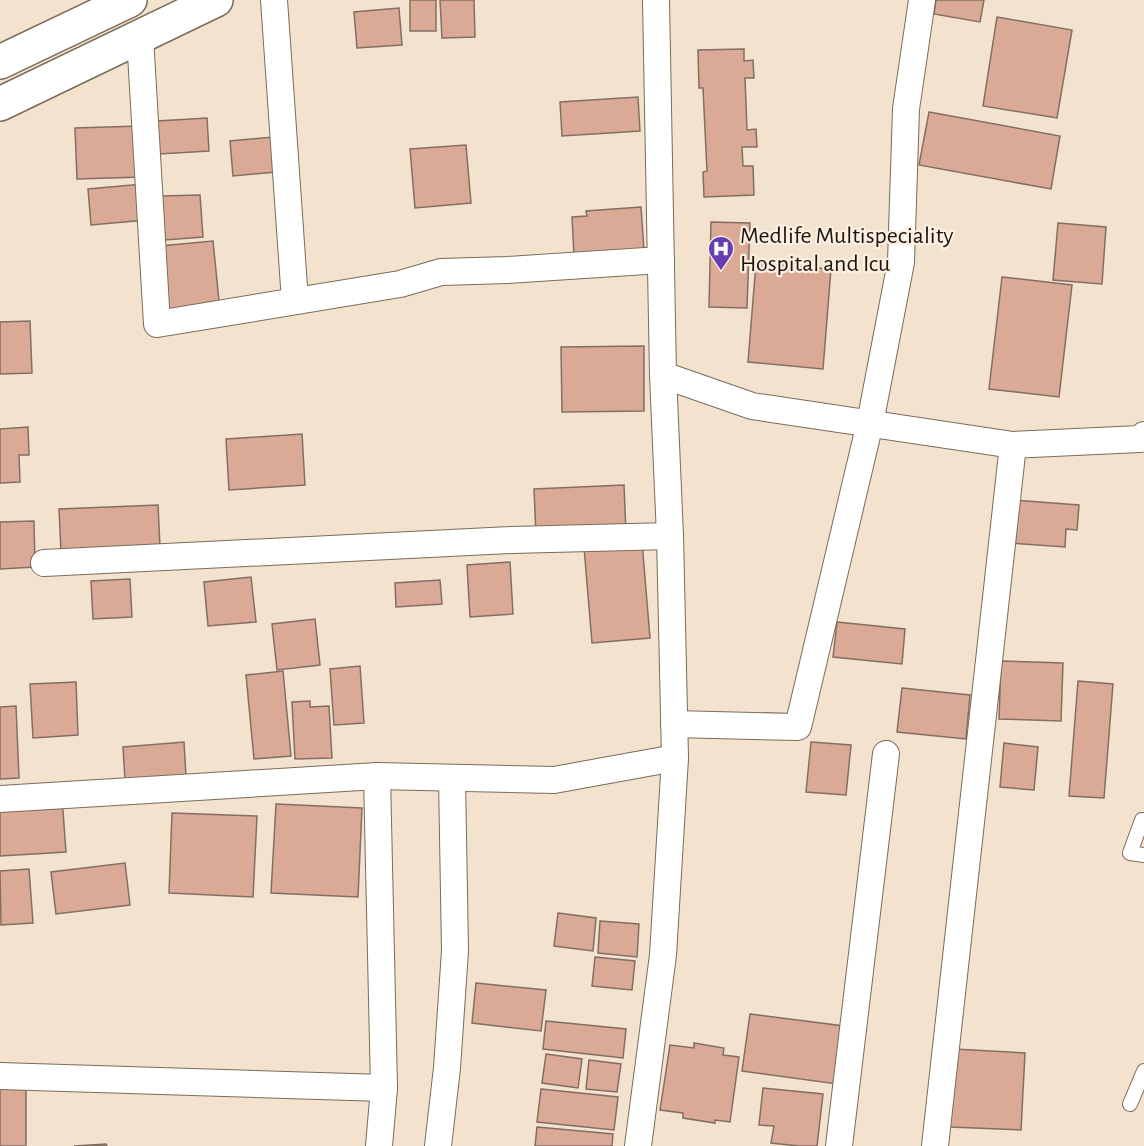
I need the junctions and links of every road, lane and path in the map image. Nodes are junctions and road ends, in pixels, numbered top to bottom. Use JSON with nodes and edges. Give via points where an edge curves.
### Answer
{"nodes":[{"id":1,"x":129,"y":0,"type":"edge"},
{"id":2,"x":216,"y":0,"type":"edge"},
{"id":3,"x":274,"y":0,"type":"edge"},
{"id":4,"x":657,"y":0,"type":"edge"},
{"id":5,"x":922,"y":0,"type":"edge"},
{"id":6,"x":140,"y":37,"type":"junction"},
{"id":7,"x":0,"y":62,"type":"edge"},
{"id":8,"x":0,"y":104,"type":"edge"},
{"id":9,"x":662,"y":260,"type":"junction"},
{"id":10,"x":295,"y":301,"type":"junction"},
{"id":11,"x":663,"y":375,"type":"junction"},
{"id":12,"x":870,"y":423,"type":"junction"},
{"id":13,"x":1144,"y":435,"type":"edge"},
{"id":14,"x":1013,"y":445,"type":"junction"},
{"id":15,"x":670,"y":536,"type":"junction"},
{"id":16,"x":44,"y":563,"type":"dead end"},
{"id":17,"x":674,"y":724,"type":"junction"},
{"id":18,"x":886,"y":754,"type":"dead end"},
{"id":19,"x":675,"y":758,"type":"junction"},
{"id":20,"x":377,"y":777,"type":"junction"},
{"id":21,"x":452,"y":778,"type":"junction"},
{"id":22,"x":0,"y":799,"type":"edge"},
{"id":23,"x":1144,"y":819,"type":"edge"},
{"id":24,"x":1144,"y":855,"type":"edge"},
{"id":25,"x":1144,"y":1071,"type":"edge"},
{"id":26,"x":0,"y":1076,"type":"edge"},
{"id":27,"x":384,"y":1088,"type":"junction"},
{"id":28,"x":1130,"y":1104,"type":"dead end"},
{"id":29,"x":379,"y":1146,"type":"edge"},
{"id":30,"x":438,"y":1146,"type":"edge"},
{"id":31,"x":638,"y":1146,"type":"edge"},
{"id":32,"x":839,"y":1146,"type":"edge"},
{"id":33,"x":935,"y":1146,"type":"edge"}],
"edges":[{"from":1,"to":7,"type":"main road"},
{"from":2,"to":6,"type":"main road"},
{"from":3,"to":10,"type":"street"},
{"from":4,"to":9,"type":"street"},
{"from":5,"to":12,"type":"street","via":[[906,109],[901,262]]},
{"from":6,"to":8,"type":"main road"},
{"from":6,"to":10,"type":"street","via":[[157,324]]},
{"from":9,"to":10,"type":"street","via":[[441,272],[400,284]]},
{"from":9,"to":11,"type":"street"},
{"from":11,"to":12,"type":"street","via":[[752,406]]},
{"from":11,"to":15,"type":"street"},
{"from":12,"to":14,"type":"street"},
{"from":12,"to":17,"type":"street","via":[[798,727]]},
{"from":13,"to":14,"type":"street","via":[[1140,439]]},
{"from":14,"to":33,"type":"street"},
{"from":15,"to":16,"type":"street"},
{"from":15,"to":17,"type":"street"},
{"from":17,"to":19,"type":"street"},
{"from":18,"to":32,"type":"street"},
{"from":19,"to":21,"type":"street","via":[[554,780]]},
{"from":19,"to":31,"type":"street","via":[[663,955]]},
{"from":20,"to":21,"type":"street"},
{"from":20,"to":22,"type":"street"},
{"from":20,"to":27,"type":"street"},
{"from":21,"to":30,"type":"street","via":[[455,951]]},
{"from":23,"to":24,"type":"lane","via":[[1130,853]]},
{"from":25,"to":28,"type":"lane"},
{"from":26,"to":27,"type":"street"},
{"from":27,"to":29,"type":"street"}]}
